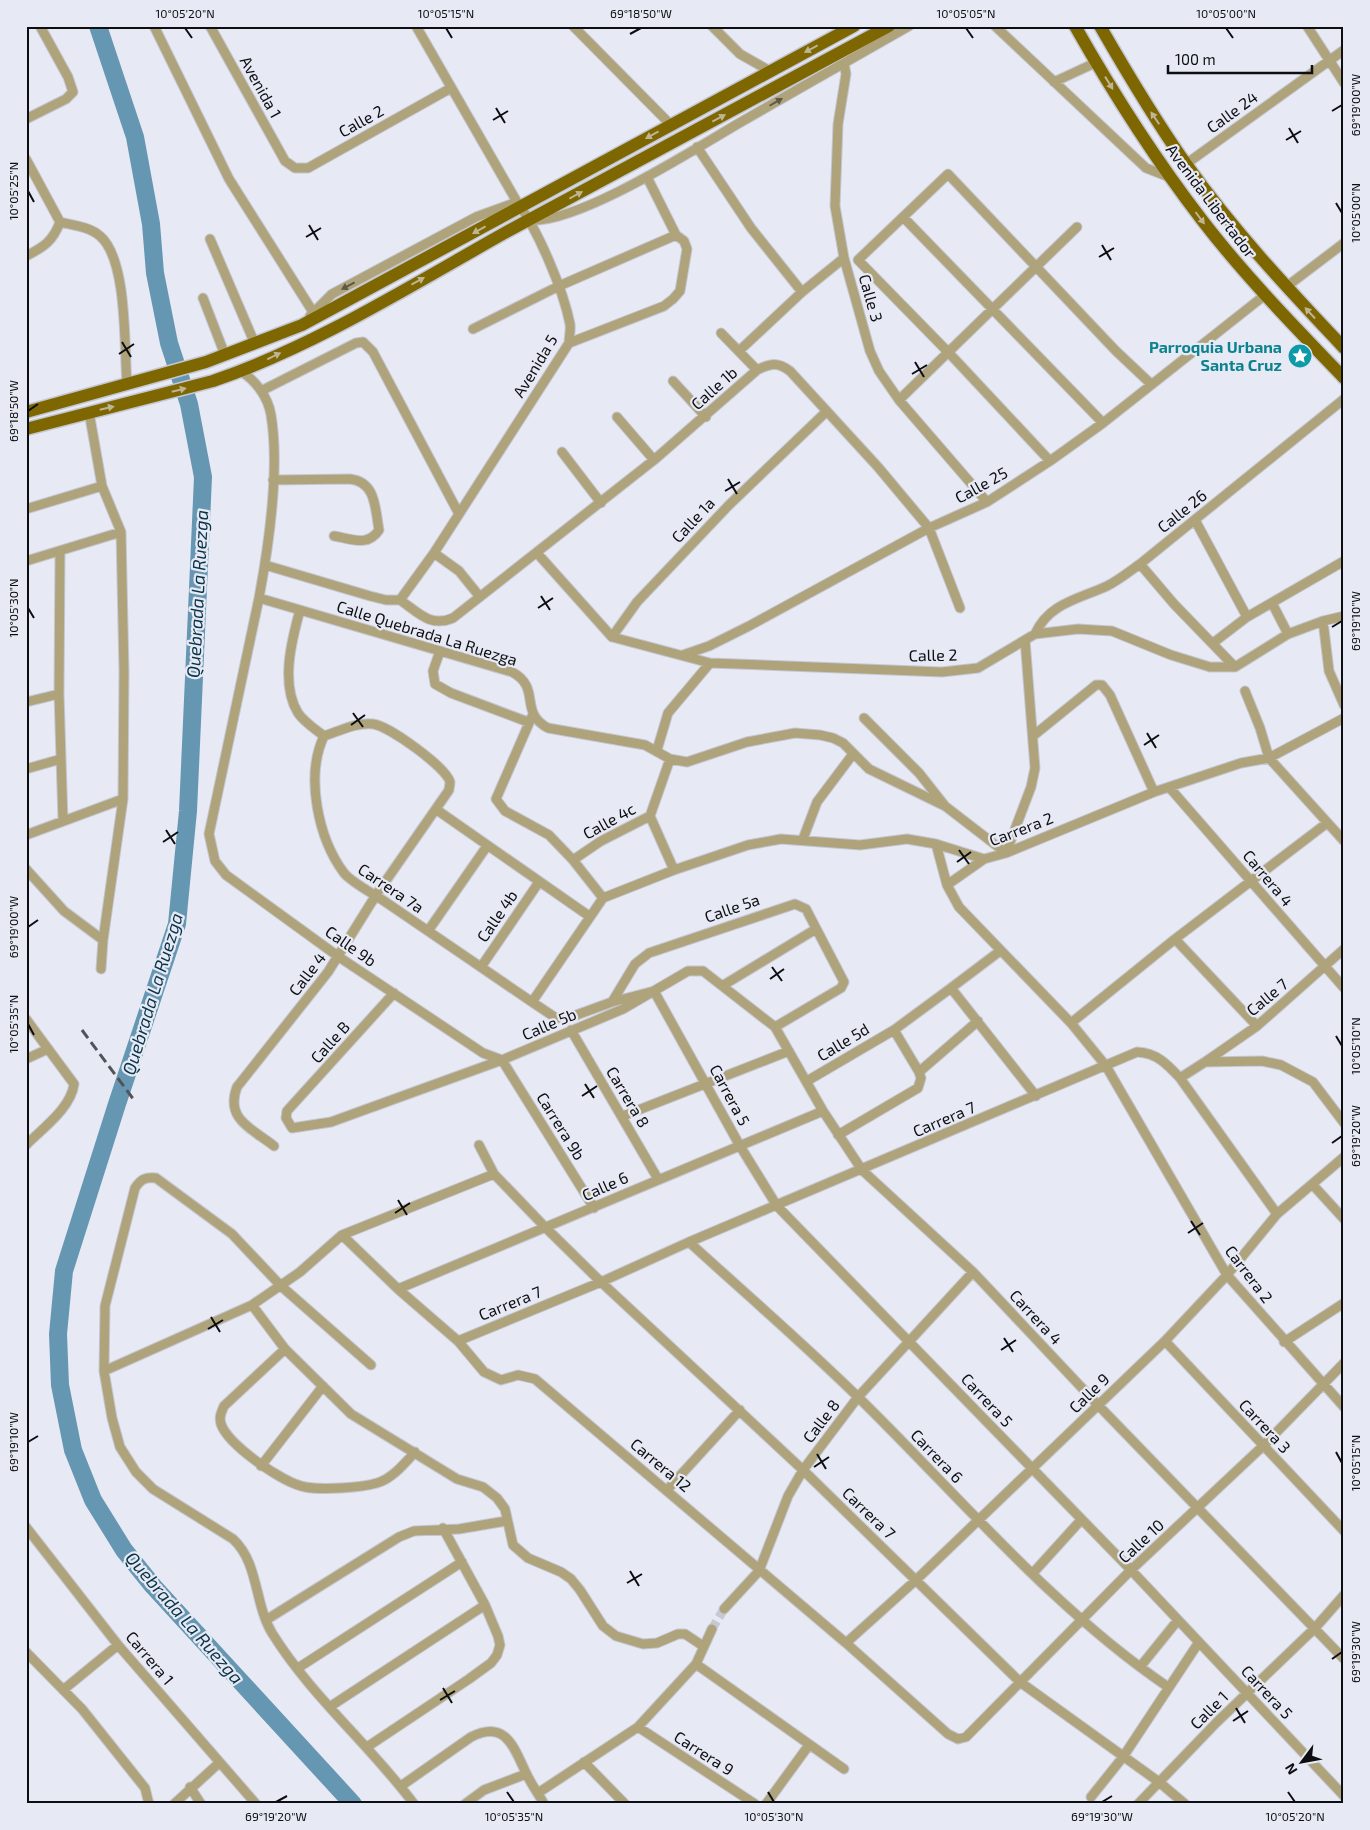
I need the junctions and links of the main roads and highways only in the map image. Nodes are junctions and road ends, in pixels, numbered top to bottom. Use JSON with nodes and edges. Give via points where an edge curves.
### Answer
{"nodes":[{"id":1,"x":854,"y":26,"type":"edge"},
{"id":2,"x":889,"y":26,"type":"edge"},
{"id":3,"x":1075,"y":26,"type":"edge"},
{"id":4,"x":1100,"y":26,"type":"edge"},
{"id":5,"x":1344,"y":348,"type":"edge"},
{"id":6,"x":1344,"y":378,"type":"edge"},
{"id":7,"x":26,"y":412,"type":"edge"},
{"id":8,"x":26,"y":429,"type":"edge"}],
"edges":[{"from":1,"to":7,"type":"main road","one_way":true,"via":[[302,324],[206,362]]},
{"from":8,"to":2,"type":"main road","one_way":true,"via":[[242,372],[331,329]]},
{"from":3,"to":6,"type":"main road","name":"Avenida Libertador","one_way":true,"via":[[1170,177],[1203,221],[1265,295]]},
{"from":5,"to":4,"type":"main road","name":"Avenida Libertador","one_way":true,"via":[[1286,287],[1219,208],[1147,106]]}]}
